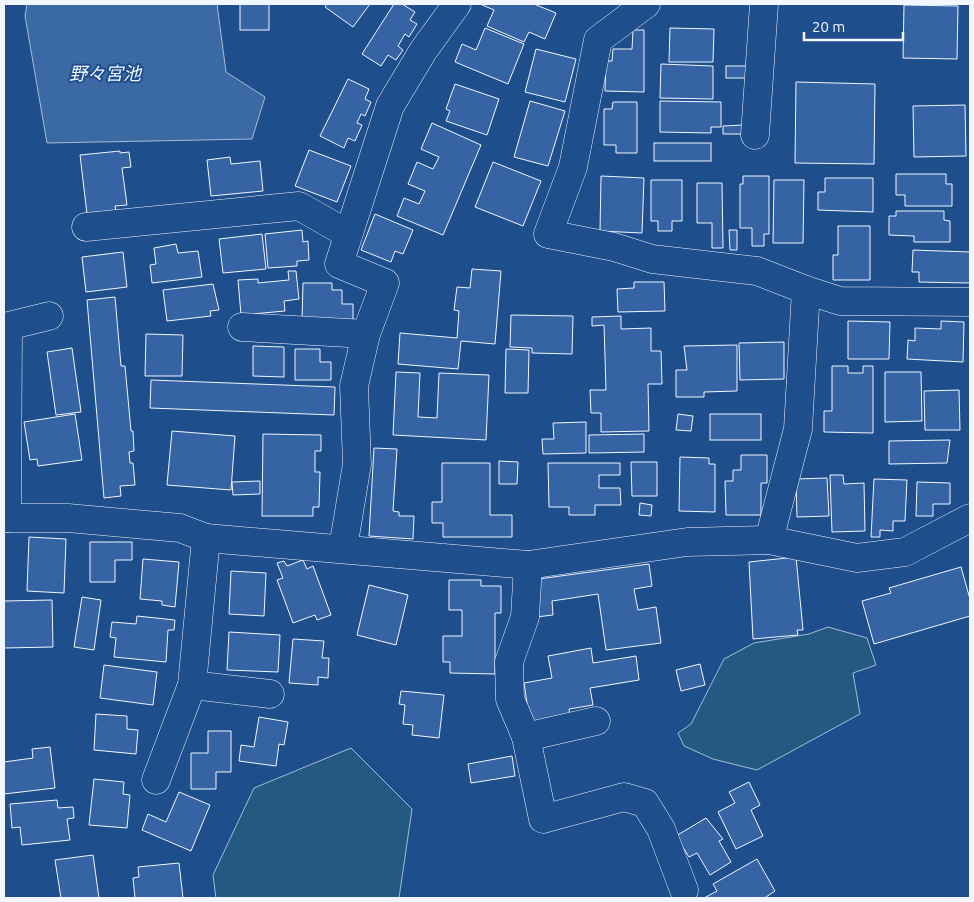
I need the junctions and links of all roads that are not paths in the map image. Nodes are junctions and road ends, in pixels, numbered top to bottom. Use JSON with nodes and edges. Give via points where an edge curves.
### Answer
{"nodes":[{"id":1,"x":457,"y":4,"type":"edge"},
{"id":2,"x":646,"y":4,"type":"edge"},
{"id":3,"x":764,"y":4,"type":"edge"},
{"id":4,"x":756,"y":135,"type":"dead end"},
{"id":5,"x":86,"y":227,"type":"dead end"},
{"id":6,"x":348,"y":234,"type":"junction"},
{"id":7,"x":806,"y":290,"type":"junction"},
{"id":8,"x":970,"y":302,"type":"edge"},
{"id":9,"x":49,"y":316,"type":"dead end"},
{"id":10,"x":242,"y":327,"type":"dead end"},
{"id":11,"x":366,"y":334,"type":"junction"},
{"id":12,"x":6,"y":518,"type":"edge"},
{"id":13,"x":970,"y":518,"type":"edge"},
{"id":14,"x":206,"y":538,"type":"junction"},
{"id":15,"x":769,"y":540,"type":"junction"},
{"id":16,"x":343,"y":548,"type":"junction"},
{"id":17,"x":528,"y":565,"type":"junction"},
{"id":18,"x":192,"y":684,"type":"junction"},
{"id":19,"x":270,"y":694,"type":"dead end"},
{"id":20,"x":596,"y":722,"type":"dead end"},
{"id":21,"x":526,"y":737,"type":"junction"},
{"id":22,"x":156,"y":780,"type":"dead end"},
{"id":23,"x":684,"y":890,"type":"dead end"}],
"edges":[{"from":1,"to":6,"type":"street","via":[[423,51],[390,106]]},
{"from":2,"to":7,"type":"street","via":[[598,40],[573,167],[548,234],[614,247],[652,259],[757,271]]},
{"from":3,"to":4,"type":"street"},
{"from":5,"to":6,"type":"street","via":[[298,206]]},
{"from":6,"to":11,"type":"street","via":[[340,264],[385,283]]},
{"from":7,"to":8,"type":"street","via":[[840,301]]},
{"from":7,"to":15,"type":"street","via":[[798,429]]},
{"from":9,"to":12,"type":"street","via":[[8,326]]},
{"from":10,"to":11,"type":"street"},
{"from":11,"to":16,"type":"street","via":[[354,386],[357,464]]},
{"from":12,"to":14,"type":"street","via":[[68,518],[180,528]]},
{"from":13,"to":15,"type":"street","via":[[905,552],[858,558]]},
{"from":14,"to":16,"type":"street"},
{"from":14,"to":18,"type":"street"},
{"from":15,"to":17,"type":"street","via":[[687,542]]},
{"from":16,"to":17,"type":"street"},
{"from":17,"to":21,"type":"street","via":[[525,617],[509,662],[510,699]]},
{"from":18,"to":19,"type":"street"},
{"from":18,"to":22,"type":"street"},
{"from":20,"to":21,"type":"street"},
{"from":21,"to":23,"type":"street","via":[[543,819],[624,797],[645,802],[661,829]]}]}
